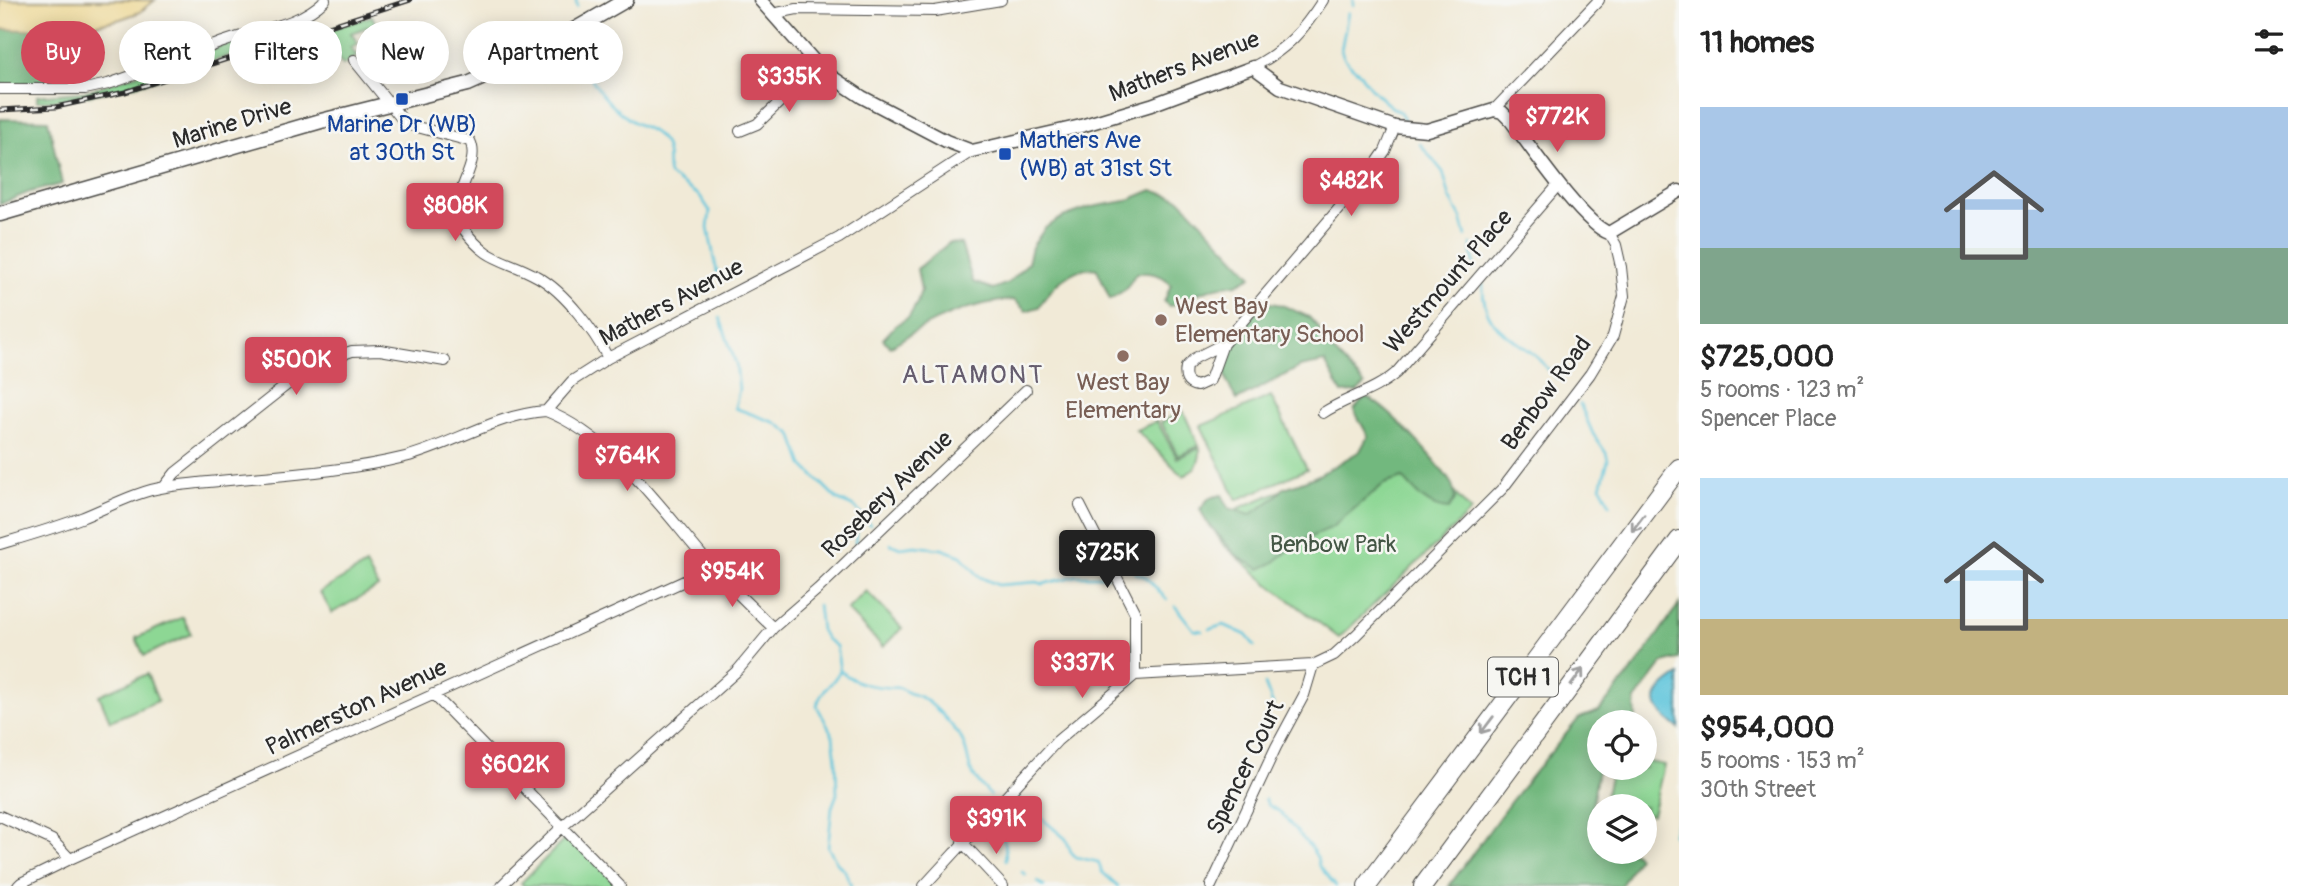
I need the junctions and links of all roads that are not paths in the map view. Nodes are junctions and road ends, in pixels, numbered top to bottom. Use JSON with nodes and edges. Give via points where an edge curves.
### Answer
{"nodes":[{"id":1,"x":324,"y":0,"type":"edge"},
{"id":2,"x":626,"y":0,"type":"edge"},
{"id":3,"x":761,"y":0,"type":"edge"},
{"id":4,"x":1001,"y":0,"type":"edge"},
{"id":5,"x":1323,"y":0,"type":"edge"},
{"id":6,"x":1598,"y":0,"type":"edge"},
{"id":7,"x":772,"y":14,"type":"junction"},
{"id":8,"x":354,"y":60,"type":"dead end"},
{"id":9,"x":817,"y":66,"type":"junction"},
{"id":10,"x":1253,"y":67,"type":"junction"},
{"id":11,"x":0,"y":89,"type":"edge"},
{"id":12,"x":387,"y":103,"type":"junction"},
{"id":13,"x":1494,"y":110,"type":"junction"},
{"id":14,"x":1395,"y":127,"type":"junction"},
{"id":15,"x":740,"y":131,"type":"dead end"},
{"id":16,"x":972,"y":151,"type":"junction"},
{"id":17,"x":1559,"y":184,"type":"junction"},
{"id":18,"x":1679,"y":191,"type":"edge"},
{"id":19,"x":0,"y":214,"type":"edge"},
{"id":20,"x":1609,"y":233,"type":"junction"},
{"id":21,"x":1223,"y":344,"type":"junction"},
{"id":22,"x":608,"y":358,"type":"junction"},
{"id":23,"x":445,"y":361,"type":"dead end"},
{"id":24,"x":1026,"y":390,"type":"dead end"},
{"id":25,"x":546,"y":411,"type":"junction"},
{"id":26,"x":1323,"y":413,"type":"dead end"},
{"id":27,"x":1679,"y":468,"type":"edge"},
{"id":28,"x":164,"y":487,"type":"junction"},
{"id":29,"x":1080,"y":505,"type":"dead end"},
{"id":30,"x":1679,"y":540,"type":"edge"},
{"id":31,"x":0,"y":544,"type":"edge"},
{"id":32,"x":713,"y":568,"type":"junction"},
{"id":33,"x":773,"y":628,"type":"junction"},
{"id":34,"x":1313,"y":665,"type":"junction"},
{"id":35,"x":1135,"y":675,"type":"junction"},
{"id":36,"x":433,"y":694,"type":"junction"},
{"id":37,"x":0,"y":816,"type":"edge"},
{"id":38,"x":561,"y":828,"type":"junction"},
{"id":39,"x":962,"y":842,"type":"junction"},
{"id":40,"x":70,"y":859,"type":"junction"},
{"id":41,"x":18,"y":886,"type":"edge"},
{"id":42,"x":501,"y":886,"type":"edge"},
{"id":43,"x":620,"y":886,"type":"edge"},
{"id":44,"x":923,"y":886,"type":"edge"},
{"id":45,"x":1003,"y":886,"type":"edge"},
{"id":46,"x":1211,"y":886,"type":"edge"},
{"id":47,"x":1367,"y":886,"type":"edge"},
{"id":48,"x":1425,"y":886,"type":"edge"}],
"edges":[{"from":1,"to":11,"type":"street","via":[[296,20],[108,84],[85,89]]},
{"from":2,"to":12,"type":"main road","name":"Marine Drive","via":[[495,73]]},
{"from":3,"to":7,"type":"street"},
{"from":4,"to":7,"type":"street","via":[[935,11],[797,9]]},
{"from":5,"to":10,"type":"street","name":"Mathers Avenue","via":[[1291,42]]},
{"from":6,"to":13,"type":"street"},
{"from":7,"to":9,"type":"street"},
{"from":8,"to":12,"type":"street"},
{"from":9,"to":15,"type":"street","via":[[757,124]]},
{"from":9,"to":16,"type":"street","via":[[862,97]]},
{"from":10,"to":14,"type":"street","via":[[1280,87]]},
{"from":10,"to":16,"type":"street","name":"Mathers Avenue","via":[[1081,126]]},
{"from":12,"to":19,"type":"main road","name":"Marine Drive"},
{"from":12,"to":22,"type":"street","via":[[406,124],[470,141],[472,154],[457,203],[461,226],[486,255],[539,277],[555,290],[586,323]]},
{"from":13,"to":14,"type":"street","via":[[1427,130]]},
{"from":13,"to":17,"type":"street","via":[[1511,121]]},
{"from":14,"to":21,"type":"street","via":[[1371,172]]},
{"from":16,"to":22,"type":"street","name":"Mathers Avenue","via":[[839,238]]},
{"from":17,"to":20,"type":"street","via":[[1591,221]]},
{"from":17,"to":26,"type":"street","name":"Westmount Place","via":[[1396,373]]},
{"from":18,"to":20,"type":"street"},
{"from":20,"to":34,"type":"street","name":"Benbow Road","via":[[1616,245],[1624,296],[1613,336],[1590,374],[1503,488],[1334,655]]},
{"from":21,"to":21,"type":"street","via":[[1195,358],[1186,367],[1185,379],[1197,386],[1210,380]]},
{"from":22,"to":25,"type":"street","name":"Mathers Avenue","via":[[572,381]]},
{"from":23,"to":28,"type":"street","via":[[380,350],[352,351],[312,365],[175,473]]},
{"from":24,"to":33,"type":"street","name":"Rosebery Avenue"},
{"from":25,"to":28,"type":"street","via":[[526,412],[404,457]]},
{"from":25,"to":32,"type":"street","via":[[598,441]]},
{"from":27,"to":47,"type":"highway","number":"TCH 1","one_way":true},
{"from":28,"to":31,"type":"street"},
{"from":29,"to":35,"type":"street","via":[[1135,612]]},
{"from":48,"to":30,"type":"highway","number":"TCH 1","one_way":true},
{"from":32,"to":33,"type":"street"},
{"from":32,"to":36,"type":"street","name":"Palmerston Avenue"},
{"from":33,"to":38,"type":"street","name":"Rosebery Avenue","via":[[737,670]]},
{"from":34,"to":35,"type":"street"},
{"from":34,"to":46,"type":"street","name":"Spencer Court","via":[[1304,695]]},
{"from":35,"to":39,"type":"street","via":[[1057,741]]},
{"from":36,"to":38,"type":"street"},
{"from":36,"to":40,"type":"street","name":"Palmerston Avenue"},
{"from":37,"to":40,"type":"street","via":[[52,840]]},
{"from":38,"to":42,"type":"street","name":"Rosebery Avenue"},
{"from":38,"to":43,"type":"street"},
{"from":39,"to":44,"type":"street"},
{"from":39,"to":45,"type":"street"},
{"from":40,"to":41,"type":"street","name":"Palmerston Avenue"}]}
